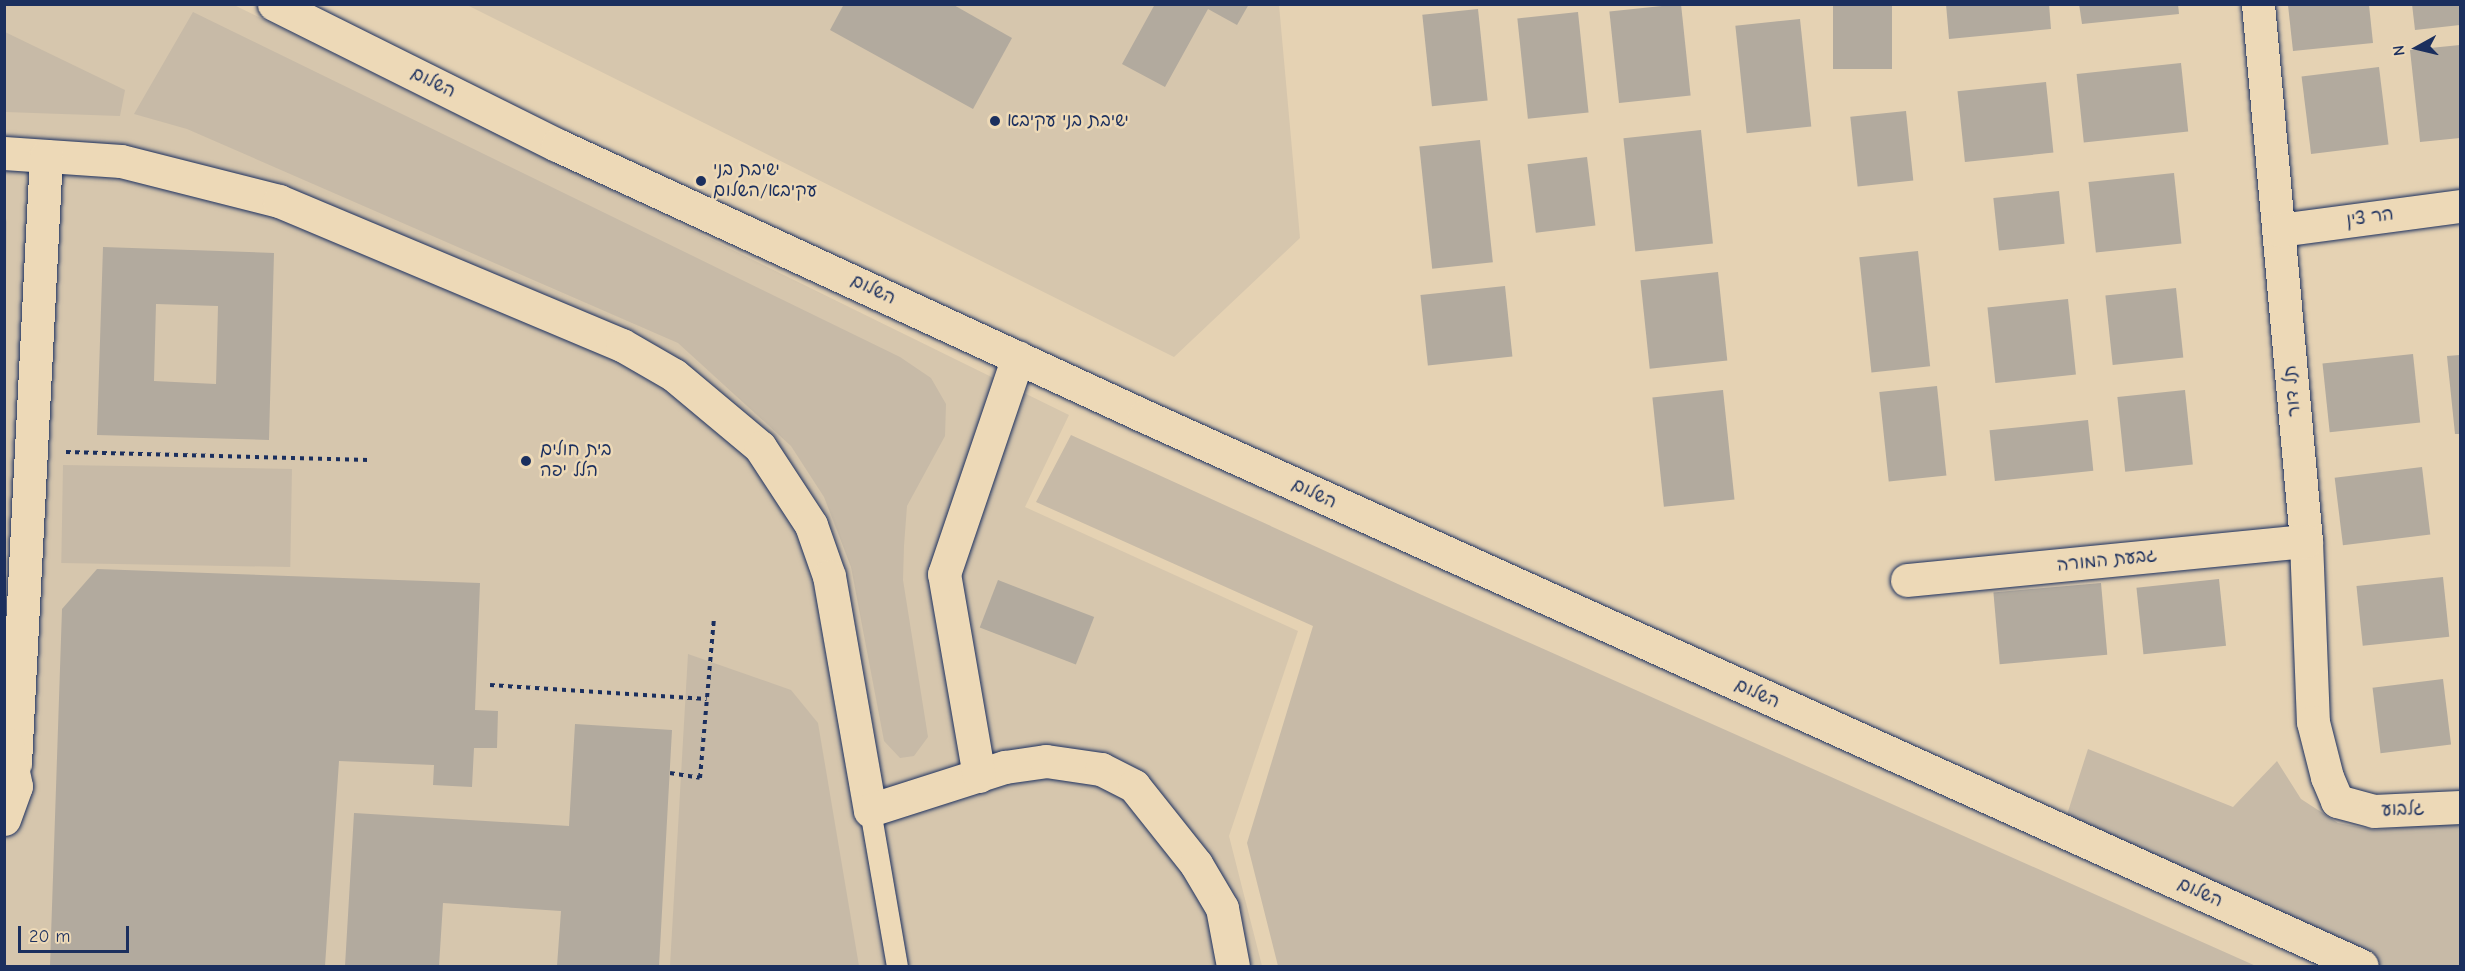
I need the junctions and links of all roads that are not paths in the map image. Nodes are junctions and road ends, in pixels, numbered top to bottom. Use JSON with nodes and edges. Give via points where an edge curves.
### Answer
{"nodes":[{"id":1,"x":274,"y":4,"type":"edge"},
{"id":2,"x":2258,"y":4,"type":"edge"},
{"id":3,"x":4,"y":153,"type":"edge"},
{"id":4,"x":46,"y":156,"type":"junction"},
{"id":5,"x":2460,"y":206,"type":"edge"},
{"id":6,"x":2280,"y":230,"type":"junction"},
{"id":7,"x":1018,"y":357,"type":"junction"},
{"id":8,"x":2306,"y":541,"type":"junction"},
{"id":9,"x":1907,"y":580,"type":"dead end"},
{"id":10,"x":23,"y":597,"type":"junction"},
{"id":11,"x":4,"y":633,"type":"edge"},
{"id":12,"x":10,"y":751,"type":"edge"},
{"id":13,"x":979,"y":776,"type":"junction"},
{"id":14,"x":2327,"y":777,"type":"joint"},
{"id":15,"x":2460,"y":807,"type":"edge"},
{"id":16,"x":870,"y":810,"type":"junction"},
{"id":17,"x":4,"y":819,"type":"edge"},
{"id":18,"x":897,"y":966,"type":"edge"},
{"id":19,"x":1233,"y":966,"type":"edge"},
{"id":20,"x":2362,"y":966,"type":"edge"}],
"edges":[{"from":1,"to":7,"type":"street","name":"השלום","via":[[557,145]]},
{"from":2,"to":6,"type":"street","name":"תל דור"},
{"from":3,"to":4,"type":"street"},
{"from":4,"to":10,"type":"street"},
{"from":4,"to":16,"type":"street","via":[[121,161],[279,201],[622,345],[718,408],[760,447],[811,525],[830,576]]},
{"from":5,"to":6,"type":"street","name":"הר צין"},
{"from":6,"to":8,"type":"street","name":"תל דור"},
{"from":7,"to":13,"type":"street","via":[[944,574]]},
{"from":7,"to":20,"type":"street","name":"השלום"},
{"from":8,"to":9,"type":"street","name":"גבעת המורה"},
{"from":8,"to":14,"type":"street","name":"תל דור","via":[[2313,722]]},
{"from":10,"to":11,"type":"street"},
{"from":10,"to":12,"type":"street"},
{"from":12,"to":17,"type":"street","via":[[16,786]]},
{"from":13,"to":16,"type":"street"},
{"from":13,"to":19,"type":"street","via":[[1046,761],[1101,769],[1134,786],[1196,864],[1222,908]]},
{"from":14,"to":15,"type":"street","name":"גלבוע","via":[[2337,801],[2374,812]]},
{"from":16,"to":18,"type":"lane"}]}
